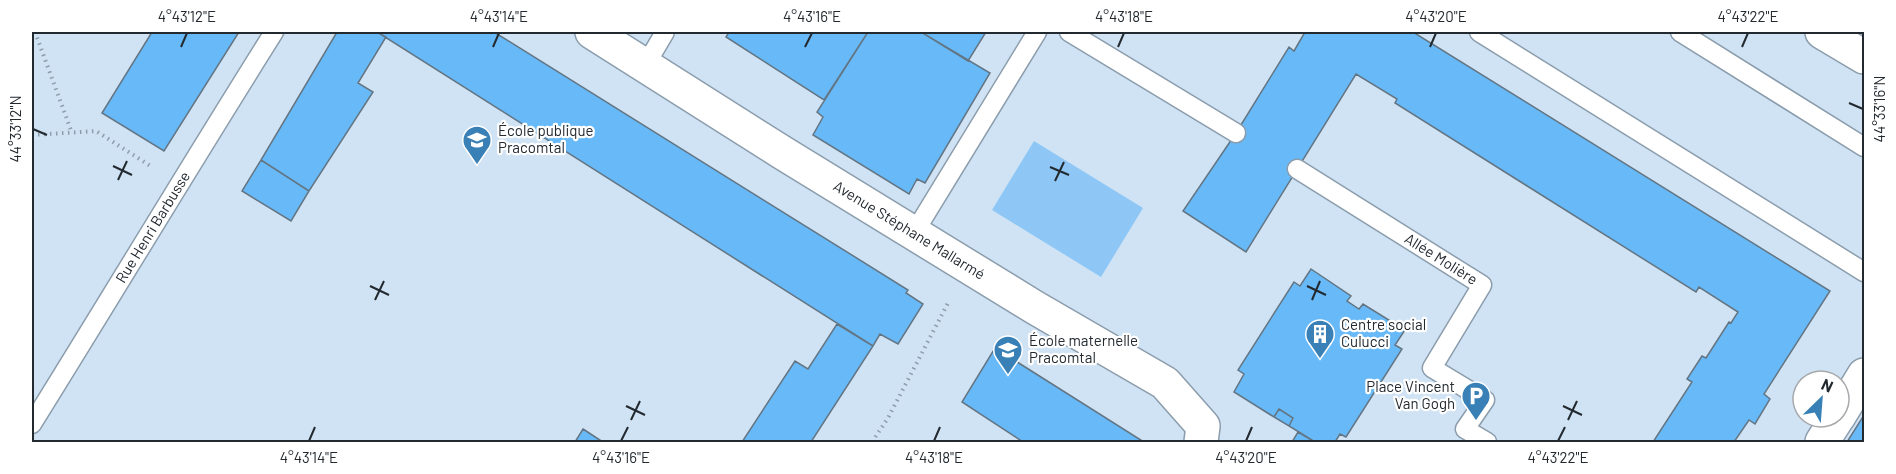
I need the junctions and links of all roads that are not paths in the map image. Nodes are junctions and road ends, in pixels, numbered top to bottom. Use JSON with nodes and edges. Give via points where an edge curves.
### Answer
{"nodes":[{"id":1,"x":274,"y":32,"type":"edge"},
{"id":2,"x":592,"y":32,"type":"edge"},
{"id":3,"x":665,"y":32,"type":"edge"},
{"id":4,"x":1037,"y":32,"type":"edge"},
{"id":5,"x":1069,"y":32,"type":"edge"},
{"id":6,"x":1479,"y":32,"type":"edge"},
{"id":7,"x":1680,"y":32,"type":"edge"},
{"id":8,"x":1822,"y":32,"type":"edge"},
{"id":9,"x":1864,"y":57,"type":"edge"},
{"id":10,"x":645,"y":66,"type":"junction"},
{"id":11,"x":1236,"y":133,"type":"dead end"},
{"id":12,"x":1864,"y":147,"type":"edge"},
{"id":13,"x":1297,"y":169,"type":"dead end"},
{"id":14,"x":914,"y":232,"type":"junction"},
{"id":15,"x":1864,"y":272,"type":"edge"},
{"id":16,"x":1864,"y":375,"type":"edge"},
{"id":17,"x":1851,"y":396,"type":"edge"},
{"id":18,"x":32,"y":424,"type":"edge"},
{"id":19,"x":1830,"y":429,"type":"edge"},
{"id":20,"x":1201,"y":442,"type":"edge"},
{"id":21,"x":1486,"y":442,"type":"edge"},
{"id":22,"x":1822,"y":442,"type":"edge"}],
"edges":[{"from":1,"to":18,"type":"lane","name":"Rue Henri Barbusse"},
{"from":2,"to":10,"type":"street","name":"Avenue Stéphane Mallarmé"},
{"from":3,"to":10,"type":"lane"},
{"from":4,"to":14,"type":"lane"},
{"from":5,"to":11,"type":"lane"},
{"from":6,"to":15,"type":"lane"},
{"from":7,"to":12,"type":"lane"},
{"from":8,"to":9,"type":"street"},
{"from":10,"to":14,"type":"street","name":"Avenue Stéphane Mallarmé"},
{"from":13,"to":21,"type":"lane","name":"Allée Molière","via":[[1482,285],[1432,368],[1485,400],[1465,429]]},
{"from":14,"to":20,"type":"street","name":"Avenue Stéphane Mallarmé","via":[[1165,384],[1203,426]]},
{"from":16,"to":17,"type":"street"},
{"from":19,"to":22,"type":"street"}]}
